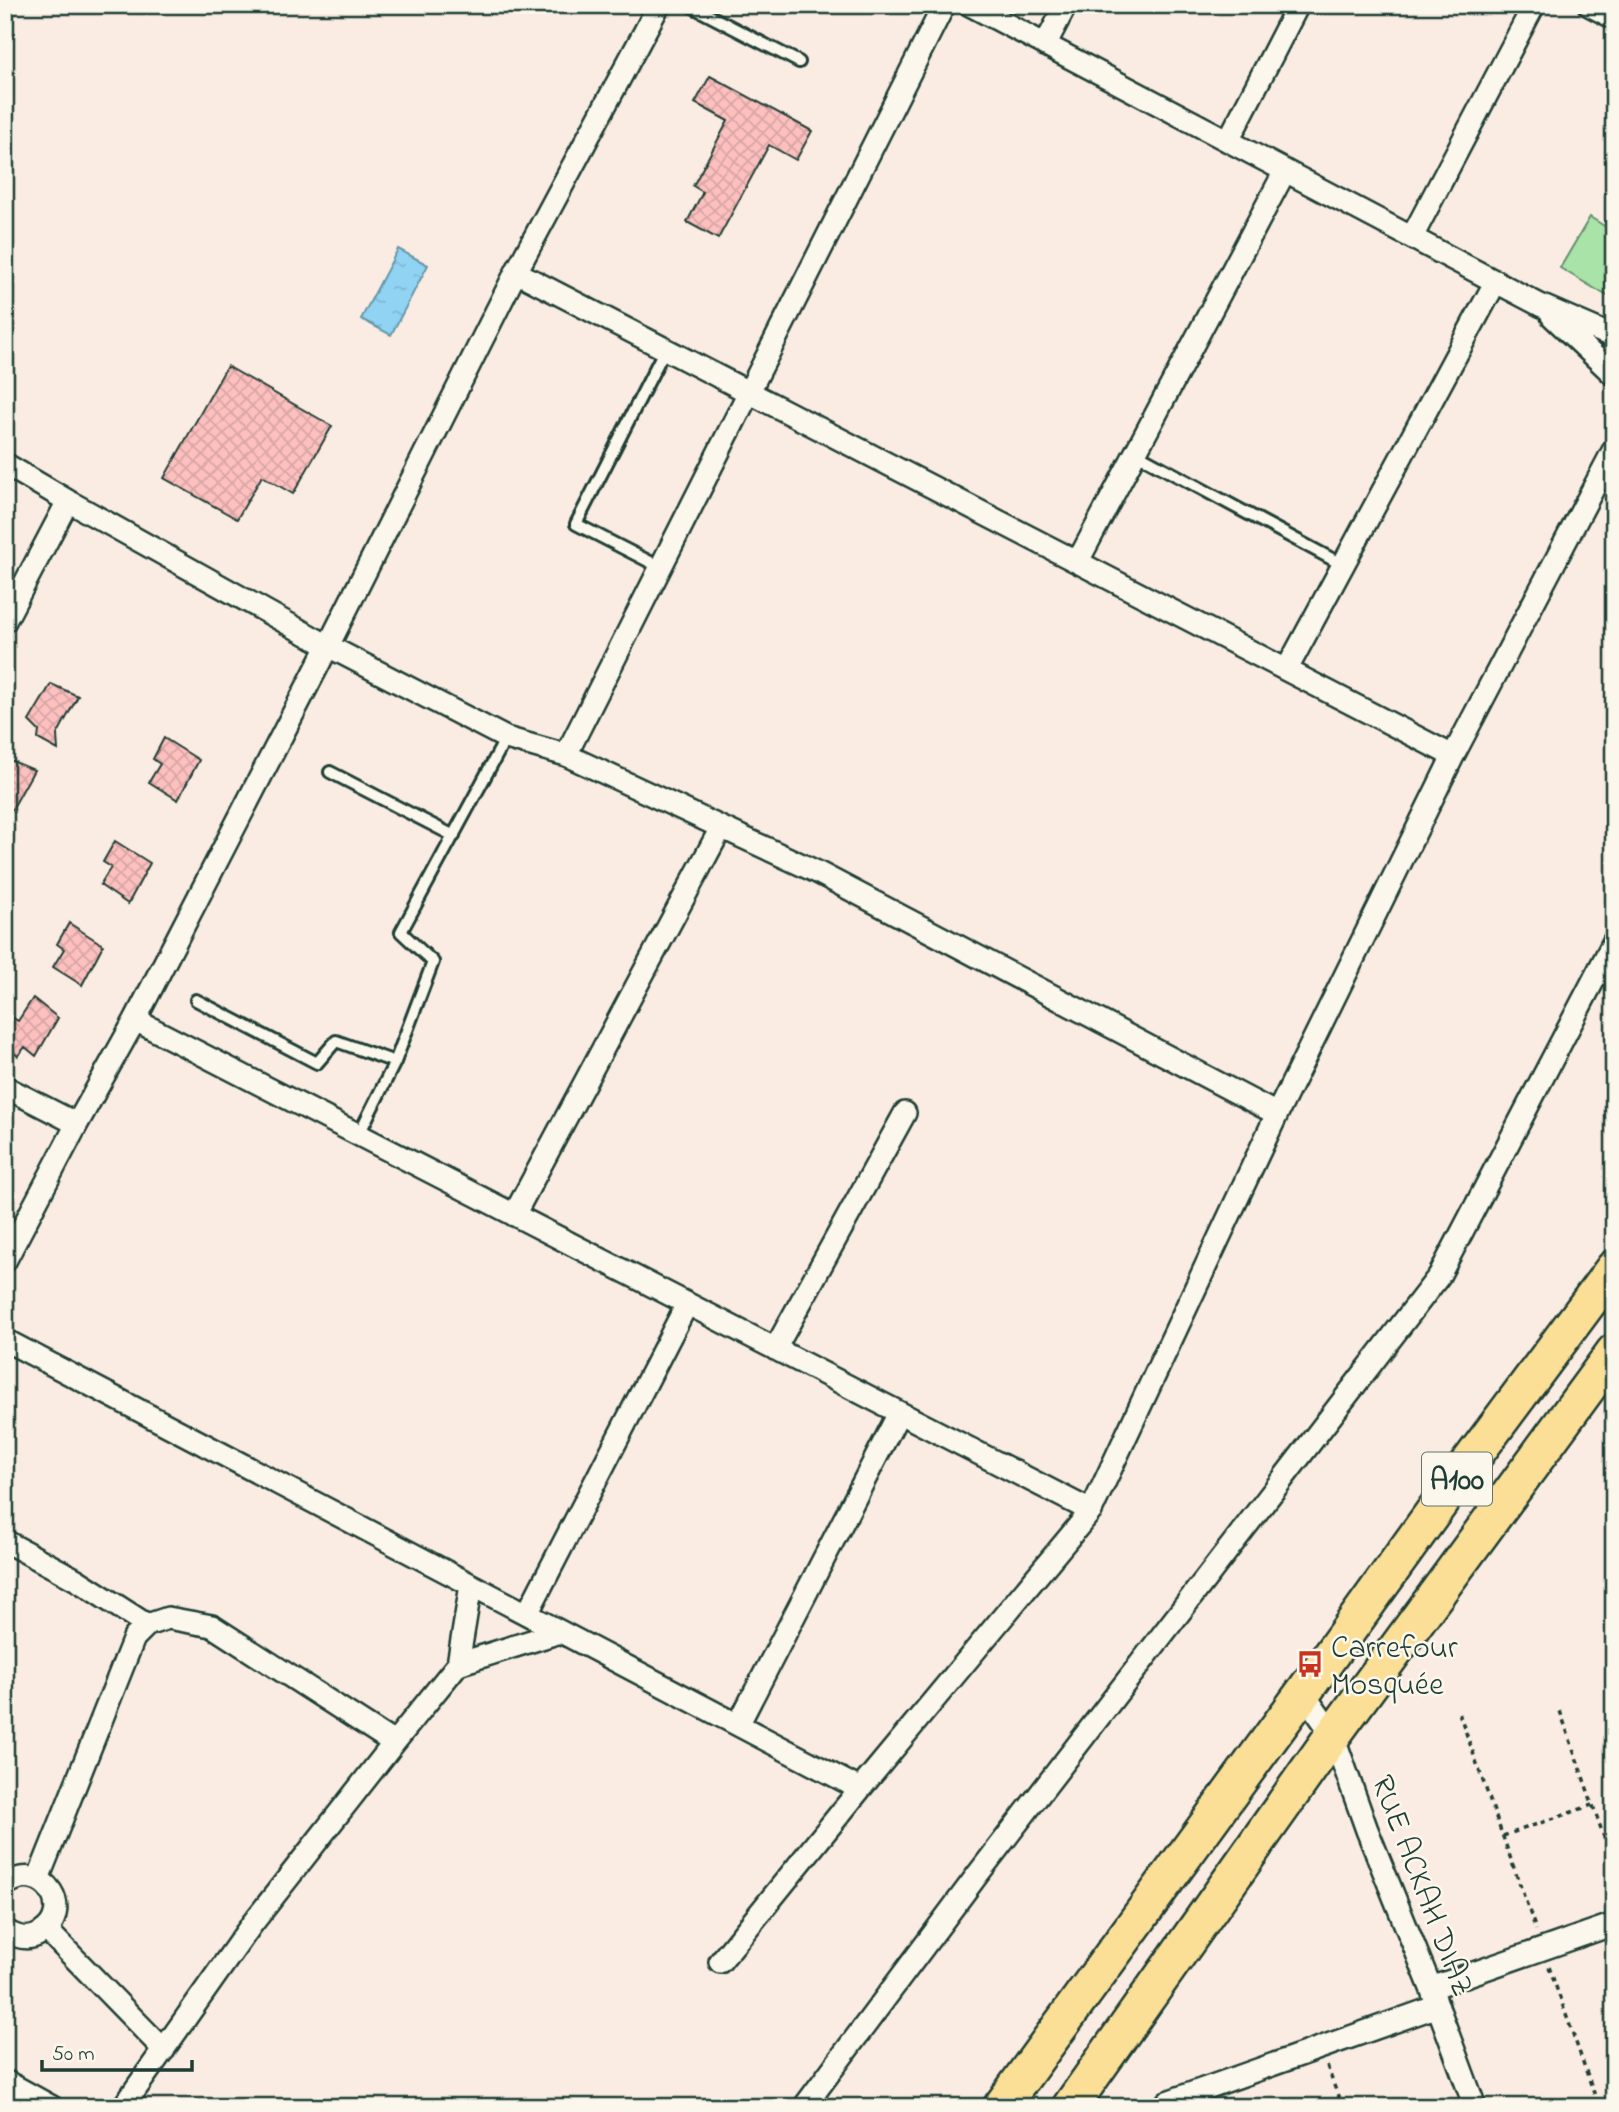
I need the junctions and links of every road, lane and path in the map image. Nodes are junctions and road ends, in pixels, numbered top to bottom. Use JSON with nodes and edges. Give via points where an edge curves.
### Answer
{"nodes":[{"id":1,"x":659,"y":5,"type":"edge"},
{"id":2,"x":689,"y":5,"type":"edge"},
{"id":3,"x":944,"y":5,"type":"edge"},
{"id":4,"x":970,"y":5,"type":"edge"},
{"id":5,"x":1066,"y":5,"type":"edge"},
{"id":6,"x":1298,"y":5,"type":"edge"},
{"id":7,"x":1534,"y":5,"type":"edge"},
{"id":8,"x":1589,"y":5,"type":"edge"},
{"id":9,"x":1614,"y":18,"type":"edge"},
{"id":10,"x":1045,"y":45,"type":"junction"},
{"id":11,"x":799,"y":62,"type":"dead end"},
{"id":12,"x":1228,"y":141,"type":"junction"},
{"id":13,"x":1285,"y":171,"type":"junction"},
{"id":14,"x":1412,"y":237,"type":"junction"},
{"id":15,"x":516,"y":272,"type":"junction"},
{"id":16,"x":1496,"y":281,"type":"junction"},
{"id":17,"x":1540,"y":305,"type":"junction"},
{"id":18,"x":1614,"y":337,"type":"edge"},
{"id":19,"x":665,"y":349,"type":"junction"},
{"id":20,"x":1614,"y":375,"type":"edge"},
{"id":21,"x":749,"y":392,"type":"junction"},
{"id":22,"x":1613,"y":452,"type":"edge"},
{"id":23,"x":1135,"y":453,"type":"junction"},
{"id":24,"x":5,"y":464,"type":"edge"},
{"id":25,"x":68,"y":501,"type":"junction"},
{"id":26,"x":1078,"y":561,"type":"junction"},
{"id":27,"x":1343,"y":565,"type":"junction"},
{"id":28,"x":660,"y":567,"type":"junction"},
{"id":29,"x":5,"y":621,"type":"edge"},
{"id":30,"x":328,"y":646,"type":"junction"},
{"id":31,"x":1287,"y":670,"type":"junction"},
{"id":32,"x":506,"y":738,"type":"junction"},
{"id":33,"x":566,"y":755,"type":"junction"},
{"id":34,"x":1453,"y":756,"type":"junction"},
{"id":35,"x":330,"y":772,"type":"dead end"},
{"id":36,"x":721,"y":828,"type":"junction"},
{"id":37,"x":454,"y":836,"type":"junction"},
{"id":38,"x":1614,"y":941,"type":"edge"},
{"id":39,"x":196,"y":1000,"type":"dead end"},
{"id":40,"x":135,"y":1020,"type":"junction"},
{"id":41,"x":395,"y":1062,"type":"junction"},
{"id":42,"x":5,"y":1087,"type":"edge"},
{"id":43,"x":905,"y":1113,"type":"dead end"},
{"id":44,"x":1277,"y":1114,"type":"junction"},
{"id":45,"x":77,"y":1124,"type":"junction"},
{"id":46,"x":359,"y":1134,"type":"junction"},
{"id":47,"x":514,"y":1215,"type":"junction"},
{"id":48,"x":5,"y":1261,"type":"edge"},
{"id":49,"x":1614,"y":1268,"type":"edge"},
{"id":50,"x":687,"y":1304,"type":"junction"},
{"id":51,"x":5,"y":1340,"type":"edge"},
{"id":52,"x":775,"y":1349,"type":"junction"},
{"id":53,"x":1614,"y":1352,"type":"edge"},
{"id":54,"x":899,"y":1413,"type":"junction"},
{"id":55,"x":1091,"y":1511,"type":"junction"},
{"id":56,"x":5,"y":1541,"type":"edge"},
{"id":57,"x":471,"y":1585,"type":"junction"},
{"id":58,"x":527,"y":1614,"type":"junction"},
{"id":59,"x":147,"y":1625,"type":"junction"},
{"id":60,"x":560,"y":1632,"type":"junction"},
{"id":61,"x":458,"y":1664,"type":"junction"},
{"id":62,"x":1303,"y":1693,"type":"junction"},
{"id":63,"x":1560,"y":1711,"type":"dead end"},
{"id":64,"x":1459,"y":1713,"type":"dead end"},
{"id":65,"x":738,"y":1725,"type":"junction"},
{"id":66,"x":1333,"y":1735,"type":"junction"},
{"id":67,"x":394,"y":1743,"type":"junction"},
{"id":68,"x":860,"y":1789,"type":"junction"},
{"id":69,"x":1592,"y":1805,"type":"junction"},
{"id":70,"x":1503,"y":1836,"type":"junction"},
{"id":71,"x":1614,"y":1866,"type":"edge"},
{"id":72,"x":38,"y":1879,"type":"junction"},
{"id":73,"x":5,"y":1885,"type":"edge"},
{"id":74,"x":1614,"y":1924,"type":"edge"},
{"id":75,"x":5,"y":1930,"type":"edge"},
{"id":76,"x":47,"y":1930,"type":"junction"},
{"id":77,"x":1542,"y":1949,"type":"junction"},
{"id":78,"x":720,"y":1962,"type":"dead end"},
{"id":79,"x":1435,"y":1997,"type":"junction"},
{"id":80,"x":1321,"y":2048,"type":"junction"},
{"id":81,"x":164,"y":2050,"type":"junction"},
{"id":82,"x":5,"y":2081,"type":"edge"},
{"id":83,"x":1167,"y":2102,"type":"dead end"},
{"id":84,"x":52,"y":2107,"type":"edge"},
{"id":85,"x":123,"y":2107,"type":"edge"},
{"id":86,"x":804,"y":2107,"type":"edge"},
{"id":87,"x":1001,"y":2107,"type":"edge"},
{"id":88,"x":1070,"y":2107,"type":"edge"},
{"id":89,"x":1342,"y":2107,"type":"edge"},
{"id":90,"x":1475,"y":2107,"type":"edge"},
{"id":91,"x":1599,"y":2107,"type":"edge"}],
"edges":[{"from":1,"to":15,"type":"street"},
{"from":2,"to":11,"type":"lane"},
{"from":3,"to":21,"type":"street"},
{"from":4,"to":10,"type":"street"},
{"from":5,"to":10,"type":"street"},
{"from":6,"to":12,"type":"street"},
{"from":7,"to":14,"type":"street"},
{"from":8,"to":9,"type":"street"},
{"from":10,"to":12,"type":"street"},
{"from":12,"to":13,"type":"street"},
{"from":13,"to":14,"type":"street"},
{"from":13,"to":23,"type":"street"},
{"from":14,"to":16,"type":"street"},
{"from":15,"to":19,"type":"street"},
{"from":15,"to":30,"type":"street"},
{"from":16,"to":17,"type":"street"},
{"from":16,"to":27,"type":"street"},
{"from":17,"to":18,"type":"street"},
{"from":17,"to":20,"type":"street"},
{"from":19,"to":21,"type":"street"},
{"from":19,"to":28,"type":"lane","via":[[576,524]]},
{"from":21,"to":26,"type":"street"},
{"from":21,"to":28,"type":"street"},
{"from":22,"to":34,"type":"street"},
{"from":23,"to":26,"type":"street"},
{"from":23,"to":27,"type":"lane"},
{"from":24,"to":25,"type":"street"},
{"from":25,"to":29,"type":"street"},
{"from":25,"to":30,"type":"street"},
{"from":26,"to":31,"type":"street"},
{"from":27,"to":31,"type":"street"},
{"from":28,"to":33,"type":"street"},
{"from":30,"to":32,"type":"street"},
{"from":30,"to":40,"type":"street"},
{"from":31,"to":34,"type":"street"},
{"from":32,"to":33,"type":"street"},
{"from":32,"to":37,"type":"lane"},
{"from":33,"to":36,"type":"street"},
{"from":34,"to":44,"type":"street"},
{"from":35,"to":37,"type":"lane"},
{"from":36,"to":44,"type":"street","via":[[817,872]]},
{"from":36,"to":47,"type":"street"},
{"from":37,"to":41,"type":"lane","via":[[401,932],[433,962]]},
{"from":38,"to":86,"type":"street","via":[[1439,1276]]},
{"from":39,"to":41,"type":"lane","via":[[317,1063],[336,1041]]},
{"from":40,"to":45,"type":"street"},
{"from":40,"to":46,"type":"street"},
{"from":41,"to":46,"type":"lane"},
{"from":42,"to":45,"type":"street"},
{"from":43,"to":52,"type":"street"},
{"from":44,"to":55,"type":"street"},
{"from":45,"to":48,"type":"street"},
{"from":46,"to":47,"type":"street"},
{"from":47,"to":50,"type":"street"},
{"from":49,"to":62,"type":"highway","number":"A100"},
{"from":50,"to":52,"type":"street"},
{"from":50,"to":58,"type":"street"},
{"from":51,"to":57,"type":"street"},
{"from":52,"to":54,"type":"street"},
{"from":53,"to":66,"type":"highway","number":"A100"},
{"from":54,"to":55,"type":"street"},
{"from":54,"to":65,"type":"street"},
{"from":55,"to":68,"type":"street"},
{"from":56,"to":59,"type":"street"},
{"from":57,"to":58,"type":"street"},
{"from":57,"to":61,"type":"street"},
{"from":58,"to":60,"type":"street"},
{"from":59,"to":67,"type":"street","via":[[168,1618],[212,1626]]},
{"from":59,"to":72,"type":"street","via":[[134,1638]]},
{"from":60,"to":61,"type":"street"},
{"from":60,"to":65,"type":"street"},
{"from":61,"to":67,"type":"street"},
{"from":62,"to":66,"type":"street","name":"RUE ACKAH DIAZ"},
{"from":62,"to":87,"type":"highway","number":"A100"},
{"from":63,"to":69,"type":"path"},
{"from":64,"to":70,"type":"path"},
{"from":65,"to":68,"type":"street"},
{"from":66,"to":79,"type":"street","name":"RUE ACKAH DIAZ"},
{"from":66,"to":88,"type":"highway","number":"A100"},
{"from":67,"to":81,"type":"street","via":[[252,1924]]},
{"from":68,"to":78,"type":"street"},
{"from":69,"to":70,"type":"path"},
{"from":69,"to":71,"type":"path"},
{"from":70,"to":77,"type":"path"},
{"from":72,"to":73,"type":"street","via":[[14,1879]]},
{"from":72,"to":76,"type":"street","via":[[54,1896],[54,1920]]},
{"from":74,"to":77,"type":"street"},
{"from":75,"to":76,"type":"street","via":[[25,1938]]},
{"from":76,"to":81,"type":"street"},
{"from":77,"to":79,"type":"street"},
{"from":77,"to":91,"type":"path"},
{"from":79,"to":80,"type":"street"},
{"from":79,"to":90,"type":"street","name":"RUE ACKAH DIAZ"},
{"from":80,"to":83,"type":"street"},
{"from":80,"to":89,"type":"path"},
{"from":81,"to":85,"type":"street"},
{"from":82,"to":84,"type":"street"}]}
